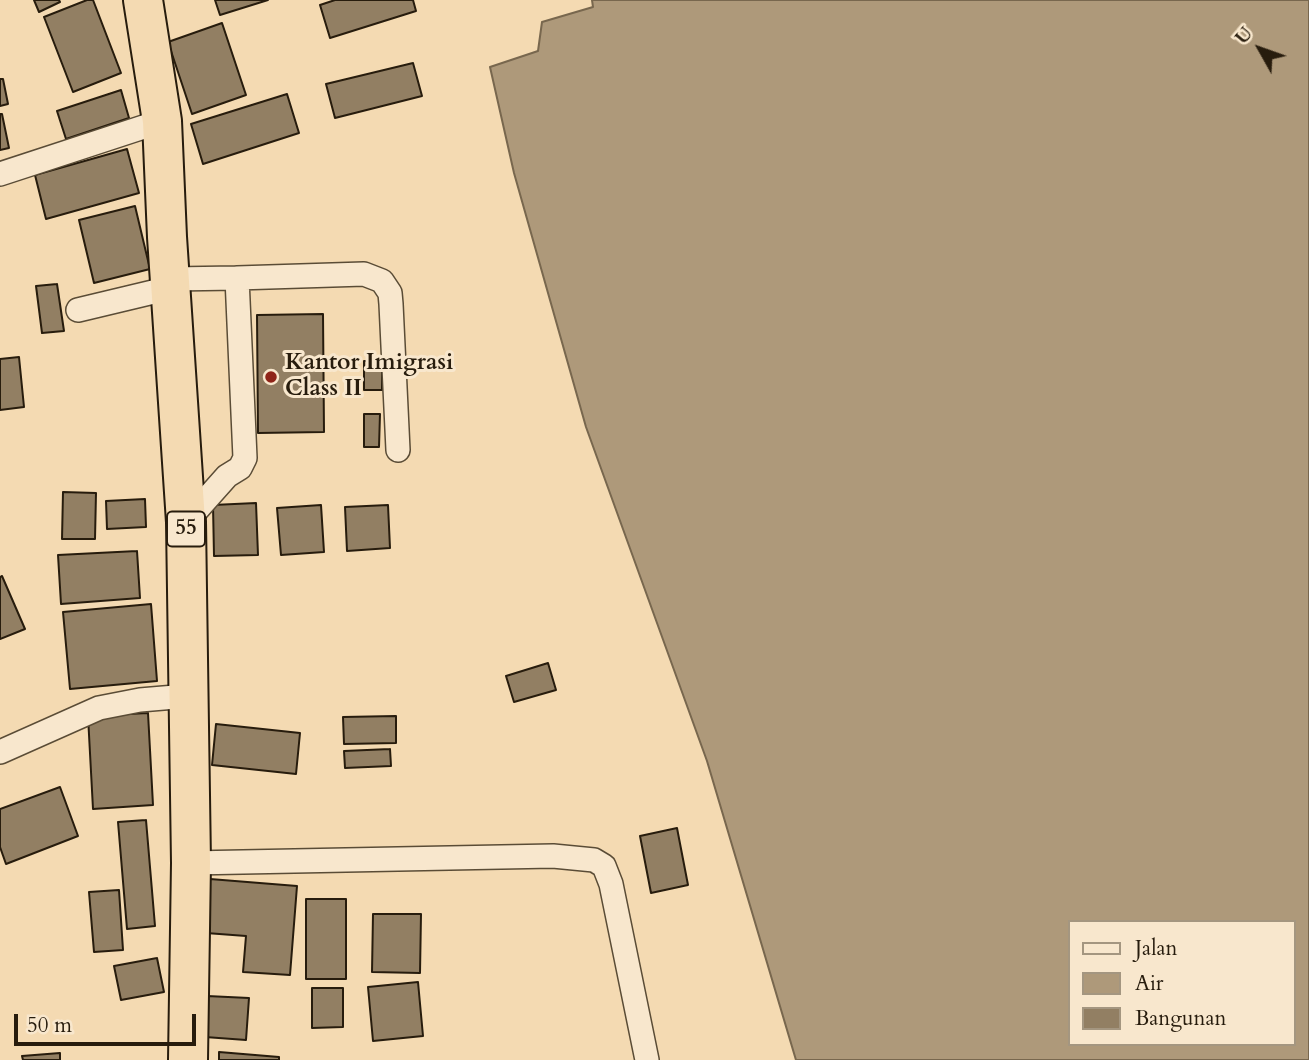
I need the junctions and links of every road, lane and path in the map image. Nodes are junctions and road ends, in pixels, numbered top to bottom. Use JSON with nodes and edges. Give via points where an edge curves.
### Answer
{"nodes":[{"id":1,"x":143,"y":0,"type":"edge"},
{"id":2,"x":162,"y":121,"type":"junction"},
{"id":3,"x":0,"y":174,"type":"edge"},
{"id":4,"x":237,"y":278,"type":"junction"},
{"id":5,"x":171,"y":284,"type":"junction"},
{"id":6,"x":78,"y":310,"type":"dead end"},
{"id":7,"x":398,"y":450,"type":"dead end"},
{"id":8,"x":186,"y":522,"type":"junction"},
{"id":9,"x":187,"y":696,"type":"junction"},
{"id":10,"x":0,"y":752,"type":"edge"},
{"id":11,"x":191,"y":863,"type":"junction"},
{"id":12,"x":188,"y":1060,"type":"edge"},
{"id":13,"x":647,"y":1060,"type":"edge"}],
"edges":[{"from":1,"to":2,"type":"highway","number":"55"},
{"from":2,"to":3,"type":"street"},
{"from":2,"to":5,"type":"highway","number":"55"},
{"from":4,"to":5,"type":"street"},
{"from":4,"to":7,"type":"street","via":[[364,274],[382,281],[390,293]]},
{"from":4,"to":8,"type":"street","via":[[245,458]]},
{"from":5,"to":6,"type":"street"},
{"from":5,"to":8,"type":"highway","number":"55"},
{"from":8,"to":9,"type":"highway","number":"55"},
{"from":9,"to":10,"type":"street","via":[[99,708]]},
{"from":9,"to":11,"type":"highway","number":"55"},
{"from":11,"to":12,"type":"highway","number":"55"},
{"from":11,"to":13,"type":"street","via":[[553,856],[594,860],[604,866],[611,884]]}]}
